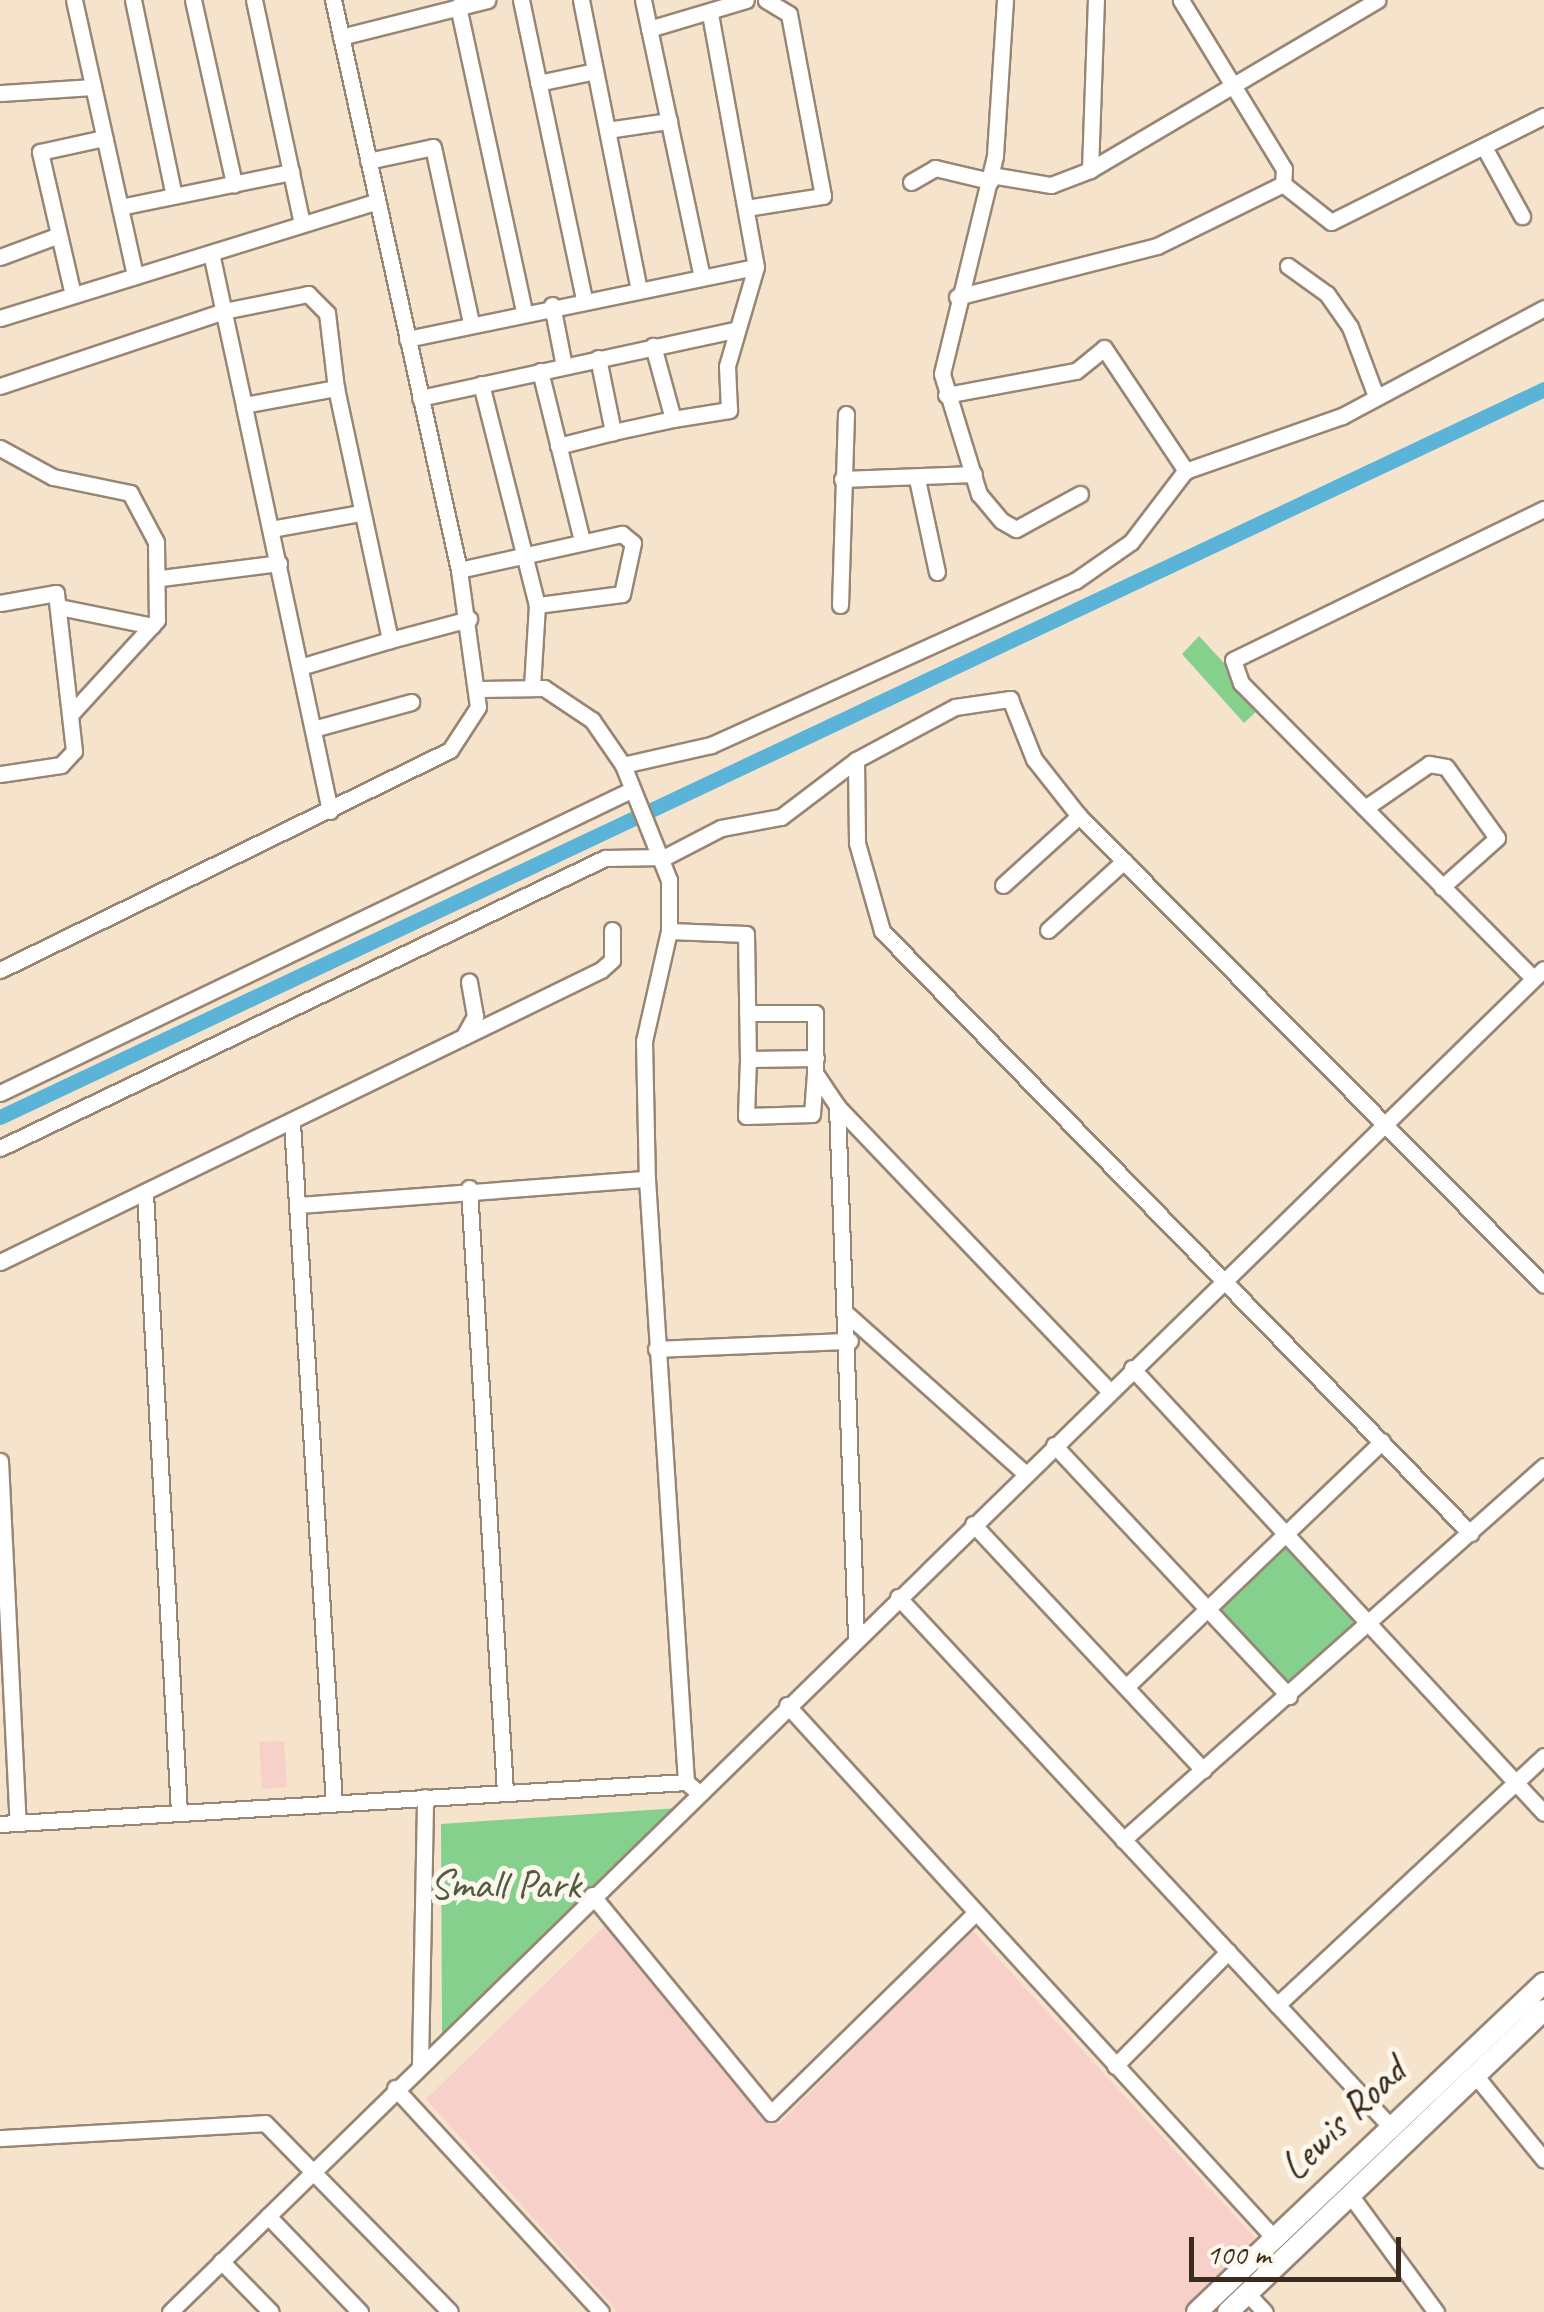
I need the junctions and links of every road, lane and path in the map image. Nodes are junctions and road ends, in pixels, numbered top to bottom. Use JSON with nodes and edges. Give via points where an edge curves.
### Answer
{"nodes":[{"id":1,"x":74,"y":0,"type":"edge"},
{"id":2,"x":133,"y":0,"type":"edge"},
{"id":3,"x":193,"y":0,"type":"edge"},
{"id":4,"x":254,"y":0,"type":"edge"},
{"id":5,"x":334,"y":0,"type":"edge"},
{"id":6,"x":487,"y":0,"type":"edge"},
{"id":7,"x":520,"y":0,"type":"edge"},
{"id":8,"x":581,"y":0,"type":"edge"},
{"id":9,"x":643,"y":0,"type":"edge"},
{"id":10,"x":746,"y":0,"type":"edge"},
{"id":11,"x":766,"y":0,"type":"edge"},
{"id":12,"x":1005,"y":0,"type":"edge"},
{"id":13,"x":1096,"y":0,"type":"edge"},
{"id":14,"x":1181,"y":0,"type":"edge"},
{"id":15,"x":1378,"y":0,"type":"edge"},
{"id":16,"x":458,"y":6,"type":"junction"},
{"id":17,"x":710,"y":14,"type":"junction"},
{"id":18,"x":649,"y":29,"type":"junction"},
{"id":19,"x":341,"y":38,"type":"junction"},
{"id":20,"x":595,"y":71,"type":"junction"},
{"id":21,"x":538,"y":84,"type":"junction"},
{"id":22,"x":1231,"y":86,"type":"junction"},
{"id":23,"x":93,"y":87,"type":"junction"},
{"id":24,"x":0,"y":93,"type":"edge"},
{"id":25,"x":1544,"y":116,"type":"edge"},
{"id":26,"x":669,"y":121,"type":"junction"},
{"id":27,"x":607,"y":130,"type":"junction"},
{"id":28,"x":104,"y":138,"type":"junction"},
{"id":29,"x":1484,"y":147,"type":"junction"},
{"id":30,"x":368,"y":160,"type":"junction"},
{"id":31,"x":1090,"y":170,"type":"junction"},
{"id":32,"x":291,"y":172,"type":"junction"},
{"id":33,"x":991,"y":178,"type":"junction"},
{"id":34,"x":911,"y":182,"type":"dead end"},
{"id":35,"x":234,"y":184,"type":"junction"},
{"id":36,"x":1283,"y":184,"type":"junction"},
{"id":37,"x":174,"y":196,"type":"junction"},
{"id":38,"x":374,"y":202,"type":"junction"},
{"id":39,"x":120,"y":207,"type":"junction"},
{"id":40,"x":746,"y":208,"type":"junction"},
{"id":41,"x":1522,"y":216,"type":"dead end"},
{"id":42,"x":302,"y":224,"type":"junction"},
{"id":43,"x":59,"y":235,"type":"junction"},
{"id":44,"x":211,"y":252,"type":"junction"},
{"id":45,"x":0,"y":257,"type":"edge"},
{"id":46,"x":1288,"y":266,"type":"dead end"},
{"id":47,"x":756,"y":267,"type":"junction"},
{"id":48,"x":135,"y":276,"type":"junction"},
{"id":49,"x":702,"y":277,"type":"junction"},
{"id":50,"x":639,"y":289,"type":"junction"},
{"id":51,"x":73,"y":295,"type":"junction"},
{"id":52,"x":957,"y":297,"type":"junction"},
{"id":53,"x":584,"y":299,"type":"junction"},
{"id":54,"x":552,"y":305,"type":"junction"},
{"id":55,"x":1544,"y":308,"type":"edge"},
{"id":56,"x":524,"y":310,"type":"junction"},
{"id":57,"x":224,"y":311,"type":"junction"},
{"id":58,"x":0,"y":318,"type":"edge"},
{"id":59,"x":472,"y":323,"type":"junction"},
{"id":60,"x":735,"y":330,"type":"junction"},
{"id":61,"x":407,"y":339,"type":"junction"},
{"id":62,"x":653,"y":346,"type":"junction"},
{"id":63,"x":598,"y":358,"type":"junction"},
{"id":64,"x":564,"y":366,"type":"junction"},
{"id":65,"x":540,"y":371,"type":"junction"},
{"id":66,"x":482,"y":384,"type":"junction"},
{"id":67,"x":0,"y":386,"type":"edge"},
{"id":68,"x":336,"y":388,"type":"junction"},
{"id":69,"x":946,"y":395,"type":"junction"},
{"id":70,"x":1376,"y":396,"type":"junction"},
{"id":71,"x":420,"y":398,"type":"junction"},
{"id":72,"x":244,"y":405,"type":"junction"},
{"id":73,"x":846,"y":414,"type":"dead end"},
{"id":74,"x":673,"y":419,"type":"junction"},
{"id":75,"x":613,"y":432,"type":"junction"},
{"id":76,"x":558,"y":446,"type":"junction"},
{"id":77,"x":0,"y":448,"type":"edge"},
{"id":78,"x":1186,"y":471,"type":"junction"},
{"id":79,"x":974,"y":474,"type":"junction"},
{"id":80,"x":842,"y":479,"type":"junction"},
{"id":81,"x":916,"y":479,"type":"junction"},
{"id":82,"x":1080,"y":494,"type":"dead end"},
{"id":83,"x":1544,"y":509,"type":"edge"},
{"id":84,"x":360,"y":513,"type":"junction"},
{"id":85,"x":271,"y":529,"type":"junction"},
{"id":86,"x":582,"y":541,"type":"junction"},
{"id":87,"x":521,"y":552,"type":"junction"},
{"id":88,"x":279,"y":564,"type":"junction"},
{"id":89,"x":460,"y":570,"type":"junction"},
{"id":90,"x":937,"y":572,"type":"dead end"},
{"id":91,"x":162,"y":578,"type":"junction"},
{"id":92,"x":0,"y":603,"type":"edge"},
{"id":93,"x":840,"y":604,"type":"dead end"},
{"id":94,"x":537,"y":606,"type":"junction"},
{"id":95,"x":60,"y":607,"type":"junction"},
{"id":96,"x":469,"y":619,"type":"junction"},
{"id":97,"x":152,"y":626,"type":"junction"},
{"id":98,"x":390,"y":640,"type":"junction"},
{"id":99,"x":300,"y":666,"type":"junction"},
{"id":100,"x":532,"y":686,"type":"junction"},
{"id":101,"x":481,"y":689,"type":"junction"},
{"id":102,"x":411,"y":702,"type":"dead end"},
{"id":103,"x":71,"y":714,"type":"junction"},
{"id":104,"x":313,"y":729,"type":"junction"},
{"id":105,"x":856,"y":760,"type":"junction"},
{"id":106,"x":622,"y":765,"type":"junction"},
{"id":107,"x":0,"y":774,"type":"edge"},
{"id":108,"x":633,"y":796,"type":"junction"},
{"id":109,"x":1365,"y":808,"type":"junction"},
{"id":110,"x":330,"y":810,"type":"junction"},
{"id":111,"x":1079,"y":816,"type":"junction"},
{"id":112,"x":665,"y":857,"type":"junction"},
{"id":113,"x":1124,"y":861,"type":"junction"},
{"id":114,"x":1004,"y":885,"type":"dead end"},
{"id":115,"x":1442,"y":886,"type":"junction"},
{"id":116,"x":612,"y":930,"type":"dead end"},
{"id":117,"x":1048,"y":930,"type":"dead end"},
{"id":118,"x":668,"y":931,"type":"junction"},
{"id":119,"x":0,"y":970,"type":"edge"},
{"id":120,"x":1538,"y":973,"type":"edge"},
{"id":121,"x":469,"y":982,"type":"dead end"},
{"id":122,"x":747,"y":1013,"type":"junction"},
{"id":123,"x":457,"y":1042,"type":"junction"},
{"id":124,"x":748,"y":1059,"type":"junction"},
{"id":125,"x":816,"y":1066,"type":"junction"},
{"id":126,"x":0,"y":1093,"type":"edge"},
{"id":127,"x":837,"y":1106,"type":"junction"},
{"id":128,"x":1384,"y":1123,"type":"junction"},
{"id":129,"x":292,"y":1124,"type":"junction"},
{"id":130,"x":0,"y":1148,"type":"edge"},
{"id":131,"x":646,"y":1179,"type":"junction"},
{"id":132,"x":469,"y":1188,"type":"junction"},
{"id":133,"x":145,"y":1194,"type":"junction"},
{"id":134,"x":299,"y":1204,"type":"junction"},
{"id":135,"x":0,"y":1262,"type":"edge"},
{"id":136,"x":1226,"y":1276,"type":"junction"},
{"id":137,"x":1544,"y":1285,"type":"edge"},
{"id":138,"x":848,"y":1315,"type":"junction"},
{"id":139,"x":850,"y":1340,"type":"junction"},
{"id":140,"x":656,"y":1349,"type":"junction"},
{"id":141,"x":1132,"y":1368,"type":"junction"},
{"id":142,"x":1110,"y":1390,"type":"junction"},
{"id":143,"x":1382,"y":1442,"type":"junction"},
{"id":144,"x":1054,"y":1445,"type":"junction"},
{"id":145,"x":0,"y":1460,"type":"edge"},
{"id":146,"x":1544,"y":1466,"type":"edge"},
{"id":147,"x":1026,"y":1473,"type":"junction"},
{"id":148,"x":973,"y":1524,"type":"junction"},
{"id":149,"x":1284,"y":1532,"type":"junction"},
{"id":150,"x":1470,"y":1533,"type":"junction"},
{"id":151,"x":898,"y":1598,"type":"junction"},
{"id":152,"x":1208,"y":1605,"type":"junction"},
{"id":153,"x":1369,"y":1624,"type":"junction"},
{"id":154,"x":856,"y":1638,"type":"junction"},
{"id":155,"x":1128,"y":1685,"type":"junction"},
{"id":156,"x":1289,"y":1696,"type":"junction"},
{"id":157,"x":787,"y":1706,"type":"junction"},
{"id":158,"x":1544,"y":1756,"type":"edge"},
{"id":159,"x":1204,"y":1770,"type":"junction"},
{"id":160,"x":1515,"y":1782,"type":"junction"},
{"id":161,"x":692,"y":1787,"type":"junction"},
{"id":162,"x":505,"y":1792,"type":"junction"},
{"id":163,"x":424,"y":1798,"type":"junction"},
{"id":164,"x":334,"y":1803,"type":"junction"},
{"id":165,"x":179,"y":1813,"type":"junction"},
{"id":166,"x":1544,"y":1814,"type":"edge"},
{"id":167,"x":18,"y":1823,"type":"junction"},
{"id":168,"x":0,"y":1824,"type":"edge"},
{"id":169,"x":1124,"y":1840,"type":"junction"},
{"id":170,"x":592,"y":1895,"type":"junction"},
{"id":171,"x":976,"y":1912,"type":"junction"},
{"id":172,"x":1228,"y":1952,"type":"junction"},
{"id":173,"x":1544,"y":1983,"type":"edge"},
{"id":174,"x":1277,"y":2004,"type":"junction"},
{"id":175,"x":1544,"y":2010,"type":"edge"},
{"id":176,"x":420,"y":2064,"type":"junction"},
{"id":177,"x":1115,"y":2066,"type":"junction"},
{"id":178,"x":1474,"y":2074,"type":"junction"},
{"id":179,"x":394,"y":2088,"type":"junction"},
{"id":180,"x":1389,"y":2125,"type":"junction"},
{"id":181,"x":0,"y":2138,"type":"edge"},
{"id":182,"x":1544,"y":2160,"type":"edge"},
{"id":183,"x":316,"y":2170,"type":"junction"},
{"id":184,"x":1351,"y":2196,"type":"junction"},
{"id":185,"x":268,"y":2216,"type":"junction"},
{"id":186,"x":1274,"y":2238,"type":"junction"},
{"id":187,"x":221,"y":2261,"type":"junction"},
{"id":188,"x":1247,"y":2294,"type":"junction"},
{"id":189,"x":170,"y":2312,"type":"edge"},
{"id":190,"x":272,"y":2312,"type":"edge"},
{"id":191,"x":360,"y":2312,"type":"edge"},
{"id":192,"x":450,"y":2312,"type":"edge"},
{"id":193,"x":600,"y":2312,"type":"edge"},
{"id":194,"x":1197,"y":2312,"type":"edge"},
{"id":195,"x":1228,"y":2312,"type":"edge"},
{"id":196,"x":1265,"y":2312,"type":"edge"},
{"id":197,"x":1436,"y":2312,"type":"edge"}],
"edges":[{"from":1,"to":23,"type":"street"},
{"from":2,"to":37,"type":"street"},
{"from":3,"to":35,"type":"street"},
{"from":4,"to":32,"type":"street"},
{"from":5,"to":19,"type":"street"},
{"from":6,"to":16,"type":"street"},
{"from":7,"to":21,"type":"street"},
{"from":8,"to":20,"type":"street"},
{"from":9,"to":18,"type":"street"},
{"from":10,"to":17,"type":"street"},
{"from":11,"to":40,"type":"street","via":[[790,14],[823,196]]},
{"from":12,"to":33,"type":"street"},
{"from":13,"to":31,"type":"street"},
{"from":14,"to":22,"type":"street"},
{"from":15,"to":22,"type":"street"},
{"from":16,"to":19,"type":"street"},
{"from":16,"to":56,"type":"street"},
{"from":17,"to":18,"type":"street"},
{"from":17,"to":40,"type":"street"},
{"from":18,"to":26,"type":"street"},
{"from":19,"to":30,"type":"street"},
{"from":20,"to":21,"type":"street"},
{"from":20,"to":27,"type":"street"},
{"from":21,"to":53,"type":"street"},
{"from":22,"to":31,"type":"street"},
{"from":22,"to":36,"type":"street","via":[[1284,169]]},
{"from":23,"to":24,"type":"street"},
{"from":23,"to":28,"type":"street"},
{"from":25,"to":29,"type":"street"},
{"from":26,"to":27,"type":"street"},
{"from":26,"to":49,"type":"street"},
{"from":27,"to":50,"type":"street"},
{"from":28,"to":39,"type":"street"},
{"from":28,"to":43,"type":"street","via":[[40,152]]},
{"from":29,"to":36,"type":"street","via":[[1331,222]]},
{"from":29,"to":41,"type":"street"},
{"from":30,"to":38,"type":"street"},
{"from":30,"to":59,"type":"street","via":[[433,148]]},
{"from":31,"to":33,"type":"street","via":[[1052,185]]},
{"from":32,"to":35,"type":"street"},
{"from":32,"to":42,"type":"street"},
{"from":33,"to":34,"type":"street","via":[[935,168]]},
{"from":33,"to":52,"type":"street"},
{"from":35,"to":37,"type":"street"},
{"from":36,"to":52,"type":"street","via":[[1157,246]]},
{"from":37,"to":39,"type":"street"},
{"from":38,"to":42,"type":"street"},
{"from":38,"to":61,"type":"street"},
{"from":39,"to":48,"type":"street"},
{"from":40,"to":47,"type":"street"},
{"from":42,"to":44,"type":"street"},
{"from":43,"to":45,"type":"street"},
{"from":43,"to":51,"type":"street"},
{"from":44,"to":48,"type":"street"},
{"from":44,"to":57,"type":"street"},
{"from":46,"to":70,"type":"street","via":[[1327,294],[1350,327]]},
{"from":47,"to":49,"type":"street"},
{"from":47,"to":60,"type":"street"},
{"from":48,"to":51,"type":"street"},
{"from":49,"to":50,"type":"street"},
{"from":50,"to":53,"type":"street"},
{"from":51,"to":58,"type":"street"},
{"from":52,"to":69,"type":"street"},
{"from":53,"to":54,"type":"street"},
{"from":54,"to":56,"type":"street"},
{"from":54,"to":64,"type":"street"},
{"from":55,"to":70,"type":"street"},
{"from":56,"to":59,"type":"street"},
{"from":57,"to":67,"type":"street"},
{"from":57,"to":68,"type":"street","via":[[317,296]]},
{"from":57,"to":72,"type":"street"},
{"from":59,"to":61,"type":"street"},
{"from":60,"to":62,"type":"street"},
{"from":60,"to":74,"type":"street","via":[[729,410]]},
{"from":61,"to":71,"type":"street"},
{"from":62,"to":63,"type":"street"},
{"from":62,"to":74,"type":"street"},
{"from":63,"to":64,"type":"street"},
{"from":63,"to":75,"type":"street"},
{"from":64,"to":65,"type":"street"},
{"from":65,"to":66,"type":"street"},
{"from":65,"to":76,"type":"street"},
{"from":66,"to":71,"type":"street"},
{"from":66,"to":87,"type":"street"},
{"from":68,"to":72,"type":"street"},
{"from":68,"to":84,"type":"street"},
{"from":69,"to":78,"type":"street","via":[[1076,370],[1104,348]]},
{"from":69,"to":79,"type":"street"},
{"from":70,"to":78,"type":"street"},
{"from":71,"to":89,"type":"street"},
{"from":72,"to":85,"type":"street"},
{"from":73,"to":80,"type":"street"},
{"from":74,"to":75,"type":"street"},
{"from":75,"to":76,"type":"street"},
{"from":76,"to":86,"type":"street"},
{"from":77,"to":91,"type":"street","via":[[53,478],[130,492],[150,526]]},
{"from":78,"to":106,"type":"street","via":[[1131,542],[1075,582],[711,745]]},
{"from":79,"to":81,"type":"street"},
{"from":79,"to":82,"type":"street","via":[[979,494],[1016,529]]},
{"from":80,"to":81,"type":"street"},
{"from":80,"to":93,"type":"street"},
{"from":81,"to":90,"type":"street"},
{"from":83,"to":109,"type":"street","via":[[1233,660],[1240,683]]},
{"from":84,"to":85,"type":"street"},
{"from":84,"to":98,"type":"street"},
{"from":85,"to":88,"type":"street"},
{"from":86,"to":87,"type":"street"},
{"from":86,"to":94,"type":"street","via":[[622,534],[634,543],[622,594]]},
{"from":87,"to":89,"type":"street"},
{"from":87,"to":94,"type":"street"},
{"from":88,"to":91,"type":"street"},
{"from":88,"to":99,"type":"street"},
{"from":89,"to":96,"type":"street"},
{"from":91,"to":97,"type":"street"},
{"from":92,"to":95,"type":"street","via":[[52,591]]},
{"from":94,"to":100,"type":"street"},
{"from":95,"to":97,"type":"street"},
{"from":95,"to":103,"type":"street"},
{"from":96,"to":98,"type":"street"},
{"from":96,"to":101,"type":"street"},
{"from":97,"to":103,"type":"street"},
{"from":98,"to":99,"type":"street"},
{"from":99,"to":104,"type":"street"},
{"from":100,"to":101,"type":"street"},
{"from":100,"to":106,"type":"street","via":[[568,698]]},
{"from":101,"to":110,"type":"street","via":[[471,724],[450,750]]},
{"from":102,"to":104,"type":"street"},
{"from":103,"to":107,"type":"street","via":[[69,762]]},
{"from":104,"to":110,"type":"street"},
{"from":105,"to":111,"type":"street","via":[[955,707],[1010,699],[1034,759]]},
{"from":105,"to":112,"type":"street","via":[[780,817],[721,828]]},
{"from":105,"to":136,"type":"street","via":[[857,844],[882,932]]},
{"from":106,"to":108,"type":"street"},
{"from":108,"to":112,"type":"street"},
{"from":108,"to":126,"type":"street"},
{"from":109,"to":115,"type":"street"},
{"from":109,"to":115,"type":"street","via":[[1429,764],[1446,768],[1497,838]]},
{"from":110,"to":119,"type":"street"},
{"from":111,"to":113,"type":"street"},
{"from":111,"to":114,"type":"street"},
{"from":112,"to":118,"type":"street"},
{"from":112,"to":130,"type":"street","via":[[605,858]]},
{"from":113,"to":117,"type":"street"},
{"from":113,"to":128,"type":"street"},
{"from":115,"to":120,"type":"street"},
{"from":116,"to":123,"type":"street","via":[[612,960],[602,970]]},
{"from":118,"to":122,"type":"street","via":[[746,934]]},
{"from":118,"to":131,"type":"street","via":[[644,1041]]},
{"from":120,"to":128,"type":"street"},
{"from":121,"to":123,"type":"street","via":[[474,1026]]},
{"from":122,"to":124,"type":"street"},
{"from":122,"to":125,"type":"street","via":[[815,1012]]},
{"from":123,"to":129,"type":"street"},
{"from":124,"to":125,"type":"street"},
{"from":124,"to":125,"type":"street","via":[[746,1116],[812,1114]]},
{"from":125,"to":127,"type":"street"},
{"from":127,"to":138,"type":"street"},
{"from":127,"to":142,"type":"street"},
{"from":128,"to":136,"type":"street"},
{"from":128,"to":137,"type":"street"},
{"from":129,"to":133,"type":"street"},
{"from":129,"to":134,"type":"street"},
{"from":131,"to":132,"type":"street"},
{"from":131,"to":140,"type":"street"},
{"from":132,"to":134,"type":"street"},
{"from":132,"to":162,"type":"street"},
{"from":133,"to":135,"type":"street"},
{"from":133,"to":165,"type":"street"},
{"from":134,"to":164,"type":"street"},
{"from":136,"to":141,"type":"street"},
{"from":136,"to":143,"type":"street"},
{"from":138,"to":139,"type":"street"},
{"from":138,"to":147,"type":"street"},
{"from":139,"to":140,"type":"street"},
{"from":139,"to":154,"type":"street"},
{"from":140,"to":161,"type":"street"},
{"from":141,"to":142,"type":"street"},
{"from":141,"to":149,"type":"street"},
{"from":142,"to":144,"type":"street"},
{"from":143,"to":149,"type":"street"},
{"from":143,"to":150,"type":"street"},
{"from":144,"to":147,"type":"street"},
{"from":144,"to":152,"type":"street"},
{"from":145,"to":167,"type":"street"},
{"from":146,"to":150,"type":"street"},
{"from":147,"to":148,"type":"street"},
{"from":148,"to":151,"type":"street"},
{"from":148,"to":155,"type":"street"},
{"from":149,"to":152,"type":"street"},
{"from":149,"to":153,"type":"street"},
{"from":150,"to":153,"type":"street"},
{"from":151,"to":154,"type":"street"},
{"from":151,"to":169,"type":"street"},
{"from":152,"to":155,"type":"street"},
{"from":152,"to":156,"type":"street"},
{"from":153,"to":156,"type":"street"},
{"from":153,"to":160,"type":"street"},
{"from":154,"to":157,"type":"street"},
{"from":155,"to":159,"type":"street"},
{"from":156,"to":159,"type":"street"},
{"from":157,"to":161,"type":"street"},
{"from":157,"to":171,"type":"street"},
{"from":158,"to":160,"type":"street"},
{"from":159,"to":169,"type":"street"},
{"from":160,"to":166,"type":"street"},
{"from":160,"to":174,"type":"street"},
{"from":161,"to":162,"type":"street"},
{"from":161,"to":170,"type":"street"},
{"from":162,"to":163,"type":"street"},
{"from":163,"to":164,"type":"street"},
{"from":163,"to":176,"type":"street"},
{"from":164,"to":165,"type":"street"},
{"from":165,"to":167,"type":"street"},
{"from":167,"to":168,"type":"street"},
{"from":169,"to":172,"type":"street"},
{"from":170,"to":171,"type":"street","via":[[772,2113]]},
{"from":170,"to":176,"type":"street"},
{"from":171,"to":177,"type":"street"},
{"from":172,"to":174,"type":"street"},
{"from":172,"to":177,"type":"street"},
{"from":173,"to":180,"type":"main road","name":"Lewis Road"},
{"from":174,"to":180,"type":"street"},
{"from":175,"to":178,"type":"main road","name":"Lewis Road"},
{"from":176,"to":179,"type":"street"},
{"from":177,"to":186,"type":"street"},
{"from":178,"to":182,"type":"street"},
{"from":178,"to":184,"type":"main road","name":"Lewis Road"},
{"from":179,"to":183,"type":"street"},
{"from":179,"to":193,"type":"street"},
{"from":180,"to":186,"type":"main road","name":"Lewis Road"},
{"from":181,"to":183,"type":"street","via":[[266,2122]]},
{"from":183,"to":185,"type":"street"},
{"from":183,"to":192,"type":"street"},
{"from":184,"to":188,"type":"main road","name":"Lewis Road"},
{"from":184,"to":197,"type":"street"},
{"from":185,"to":187,"type":"street"},
{"from":185,"to":191,"type":"street"},
{"from":186,"to":194,"type":"main road","name":"Lewis Road"},
{"from":187,"to":189,"type":"street"},
{"from":187,"to":190,"type":"street"},
{"from":188,"to":195,"type":"main road","name":"Lewis Road"},
{"from":188,"to":196,"type":"street"}]}
